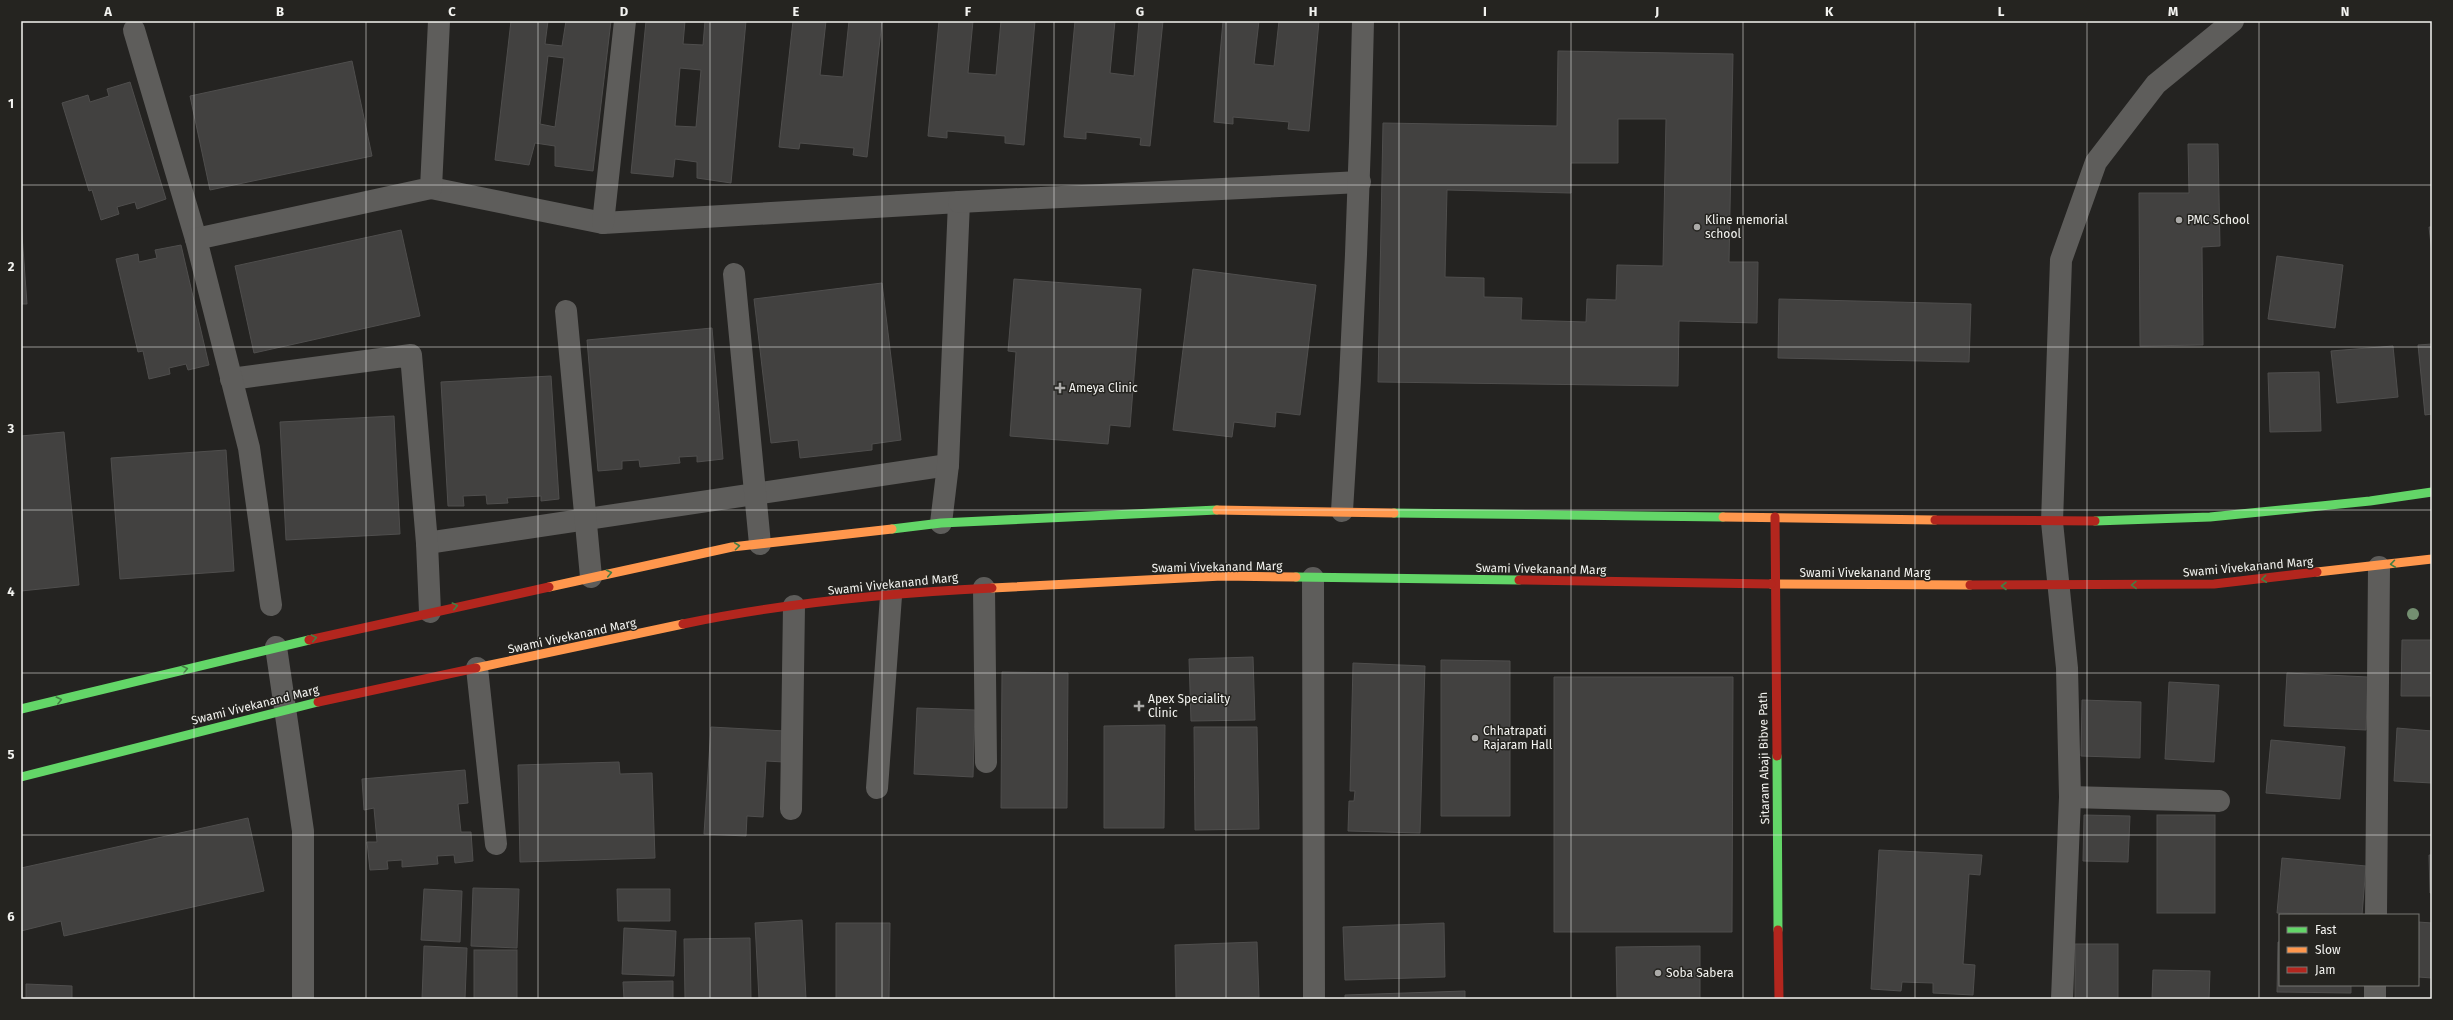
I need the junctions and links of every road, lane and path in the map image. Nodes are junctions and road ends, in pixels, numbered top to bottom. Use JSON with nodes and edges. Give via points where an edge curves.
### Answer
{"nodes":[{"id":1,"x":439,"y":21,"type":"edge"},
{"id":2,"x":625,"y":21,"type":"edge"},
{"id":3,"x":1363,"y":21,"type":"edge"},
{"id":4,"x":2233,"y":21,"type":"edge"},
{"id":5,"x":134,"y":30,"type":"dead end"},
{"id":6,"x":1360,"y":182,"type":"junction"},
{"id":7,"x":430,"y":188,"type":"junction"},
{"id":8,"x":959,"y":202,"type":"junction"},
{"id":9,"x":603,"y":223,"type":"junction"},
{"id":10,"x":196,"y":239,"type":"junction"},
{"id":11,"x":734,"y":274,"type":"dead end"},
{"id":12,"x":566,"y":311,"type":"dead end"},
{"id":13,"x":231,"y":379,"type":"junction"},
{"id":14,"x":948,"y":465,"type":"junction"},
{"id":15,"x":2432,"y":492,"type":"edge"},
{"id":16,"x":754,"y":493,"type":"junction"},
{"id":17,"x":1342,"y":511,"type":"junction"},
{"id":18,"x":1775,"y":517,"type":"junction"},
{"id":19,"x":585,"y":519,"type":"junction"},
{"id":20,"x":2052,"y":522,"type":"junction"},
{"id":21,"x":941,"y":523,"type":"junction"},
{"id":22,"x":427,"y":543,"type":"junction"},
{"id":23,"x":760,"y":544,"type":"junction"},
{"id":24,"x":2432,"y":559,"type":"edge"},
{"id":25,"x":2379,"y":566,"type":"junction"},
{"id":26,"x":591,"y":576,"type":"junction"},
{"id":27,"x":1313,"y":578,"type":"junction"},
{"id":28,"x":1775,"y":584,"type":"junction"},
{"id":29,"x":2059,"y":586,"type":"junction"},
{"id":30,"x":984,"y":588,"type":"junction"},
{"id":31,"x":891,"y":596,"type":"junction"},
{"id":32,"x":271,"y":605,"type":"dead end"},
{"id":33,"x":794,"y":606,"type":"junction"},
{"id":34,"x":430,"y":612,"type":"junction"},
{"id":35,"x":276,"y":647,"type":"junction"},
{"id":36,"x":477,"y":668,"type":"junction"},
{"id":37,"x":21,"y":709,"type":"edge"},
{"id":38,"x":285,"y":709,"type":"junction"},
{"id":39,"x":986,"y":762,"type":"dead end"},
{"id":40,"x":21,"y":777,"type":"edge"},
{"id":41,"x":877,"y":788,"type":"dead end"},
{"id":42,"x":2070,"y":797,"type":"junction"},
{"id":43,"x":2219,"y":801,"type":"dead end"},
{"id":44,"x":791,"y":809,"type":"dead end"},
{"id":45,"x":496,"y":844,"type":"dead end"},
{"id":46,"x":2376,"y":914,"type":"edge"},
{"id":47,"x":2375,"y":986,"type":"edge"},
{"id":48,"x":303,"y":999,"type":"edge"},
{"id":49,"x":1314,"y":999,"type":"edge"},
{"id":50,"x":1779,"y":999,"type":"edge"},
{"id":51,"x":2062,"y":999,"type":"edge"},
{"id":52,"x":2375,"y":999,"type":"edge"}],
"edges":[{"from":1,"to":7,"type":"street"},
{"from":2,"to":9,"type":"street"},
{"from":3,"to":6,"type":"street"},
{"from":4,"to":20,"type":"street","via":[[2156,84],[2096,162],[2061,260]]},
{"from":5,"to":10,"type":"street"},
{"from":6,"to":8,"type":"street"},
{"from":6,"to":17,"type":"street","via":[[1353,356]]},
{"from":7,"to":9,"type":"street"},
{"from":7,"to":10,"type":"street"},
{"from":8,"to":9,"type":"street"},
{"from":8,"to":14,"type":"street"},
{"from":10,"to":13,"type":"street"},
{"from":11,"to":16,"type":"street"},
{"from":12,"to":19,"type":"street"},
{"from":13,"to":22,"type":"street","via":[[412,355]]},
{"from":13,"to":32,"type":"street","via":[[249,448]]},
{"from":14,"to":16,"type":"street"},
{"from":14,"to":21,"type":"street"},
{"from":15,"to":20,"type":"main road","via":[[2370,501],[2210,517]]},
{"from":16,"to":19,"type":"street"},
{"from":16,"to":23,"type":"street"},
{"from":17,"to":18,"type":"main road"},
{"from":17,"to":21,"type":"main road","via":[[1221,510]]},
{"from":18,"to":20,"type":"main road"},
{"from":18,"to":28,"type":"main road","name":"Sitaram Abaji Bibve Path"},
{"from":19,"to":22,"type":"street"},
{"from":19,"to":26,"type":"street"},
{"from":20,"to":29,"type":"street"},
{"from":21,"to":23,"type":"main road"},
{"from":22,"to":34,"type":"street"},
{"from":26,"to":23,"type":"main road","one_way":true,"via":[[732,547]]},
{"from":24,"to":25,"type":"main road","name":"Swami Vivekanand Marg","one_way":true},
{"from":25,"to":29,"type":"main road","name":"Swami Vivekanand Marg","one_way":true,"via":[[2214,584]]},
{"from":25,"to":46,"type":"street"},
{"from":34,"to":26,"type":"main road","one_way":true},
{"from":27,"to":28,"type":"main road","name":"Swami Vivekanand Marg"},
{"from":27,"to":30,"type":"main road","name":"Swami Vivekanand Marg","via":[[1222,576]]},
{"from":27,"to":49,"type":"street"},
{"from":29,"to":28,"type":"main road","name":"Swami Vivekanand Marg","one_way":true},
{"from":28,"to":50,"type":"main road","name":"Sitaram Abaji Bibve Path"},
{"from":29,"to":42,"type":"street","via":[[2067,668]]},
{"from":30,"to":31,"type":"main road","name":"Swami Vivekanand Marg"},
{"from":30,"to":39,"type":"street"},
{"from":31,"to":33,"type":"main road","name":"Swami Vivekanand Marg"},
{"from":31,"to":41,"type":"street"},
{"from":33,"to":36,"type":"main road","name":"Swami Vivekanand Marg","via":[[742,612]]},
{"from":33,"to":44,"type":"street"},
{"from":35,"to":34,"type":"main road","one_way":true},
{"from":37,"to":35,"type":"main road","one_way":true},
{"from":35,"to":38,"type":"street"},
{"from":36,"to":38,"type":"main road","name":"Swami Vivekanand Marg"},
{"from":36,"to":45,"type":"street"},
{"from":38,"to":40,"type":"main road","name":"Swami Vivekanand Marg"},
{"from":38,"to":48,"type":"street","via":[[303,831]]},
{"from":42,"to":43,"type":"street"},
{"from":42,"to":51,"type":"street"},
{"from":47,"to":52,"type":"street"}]}
